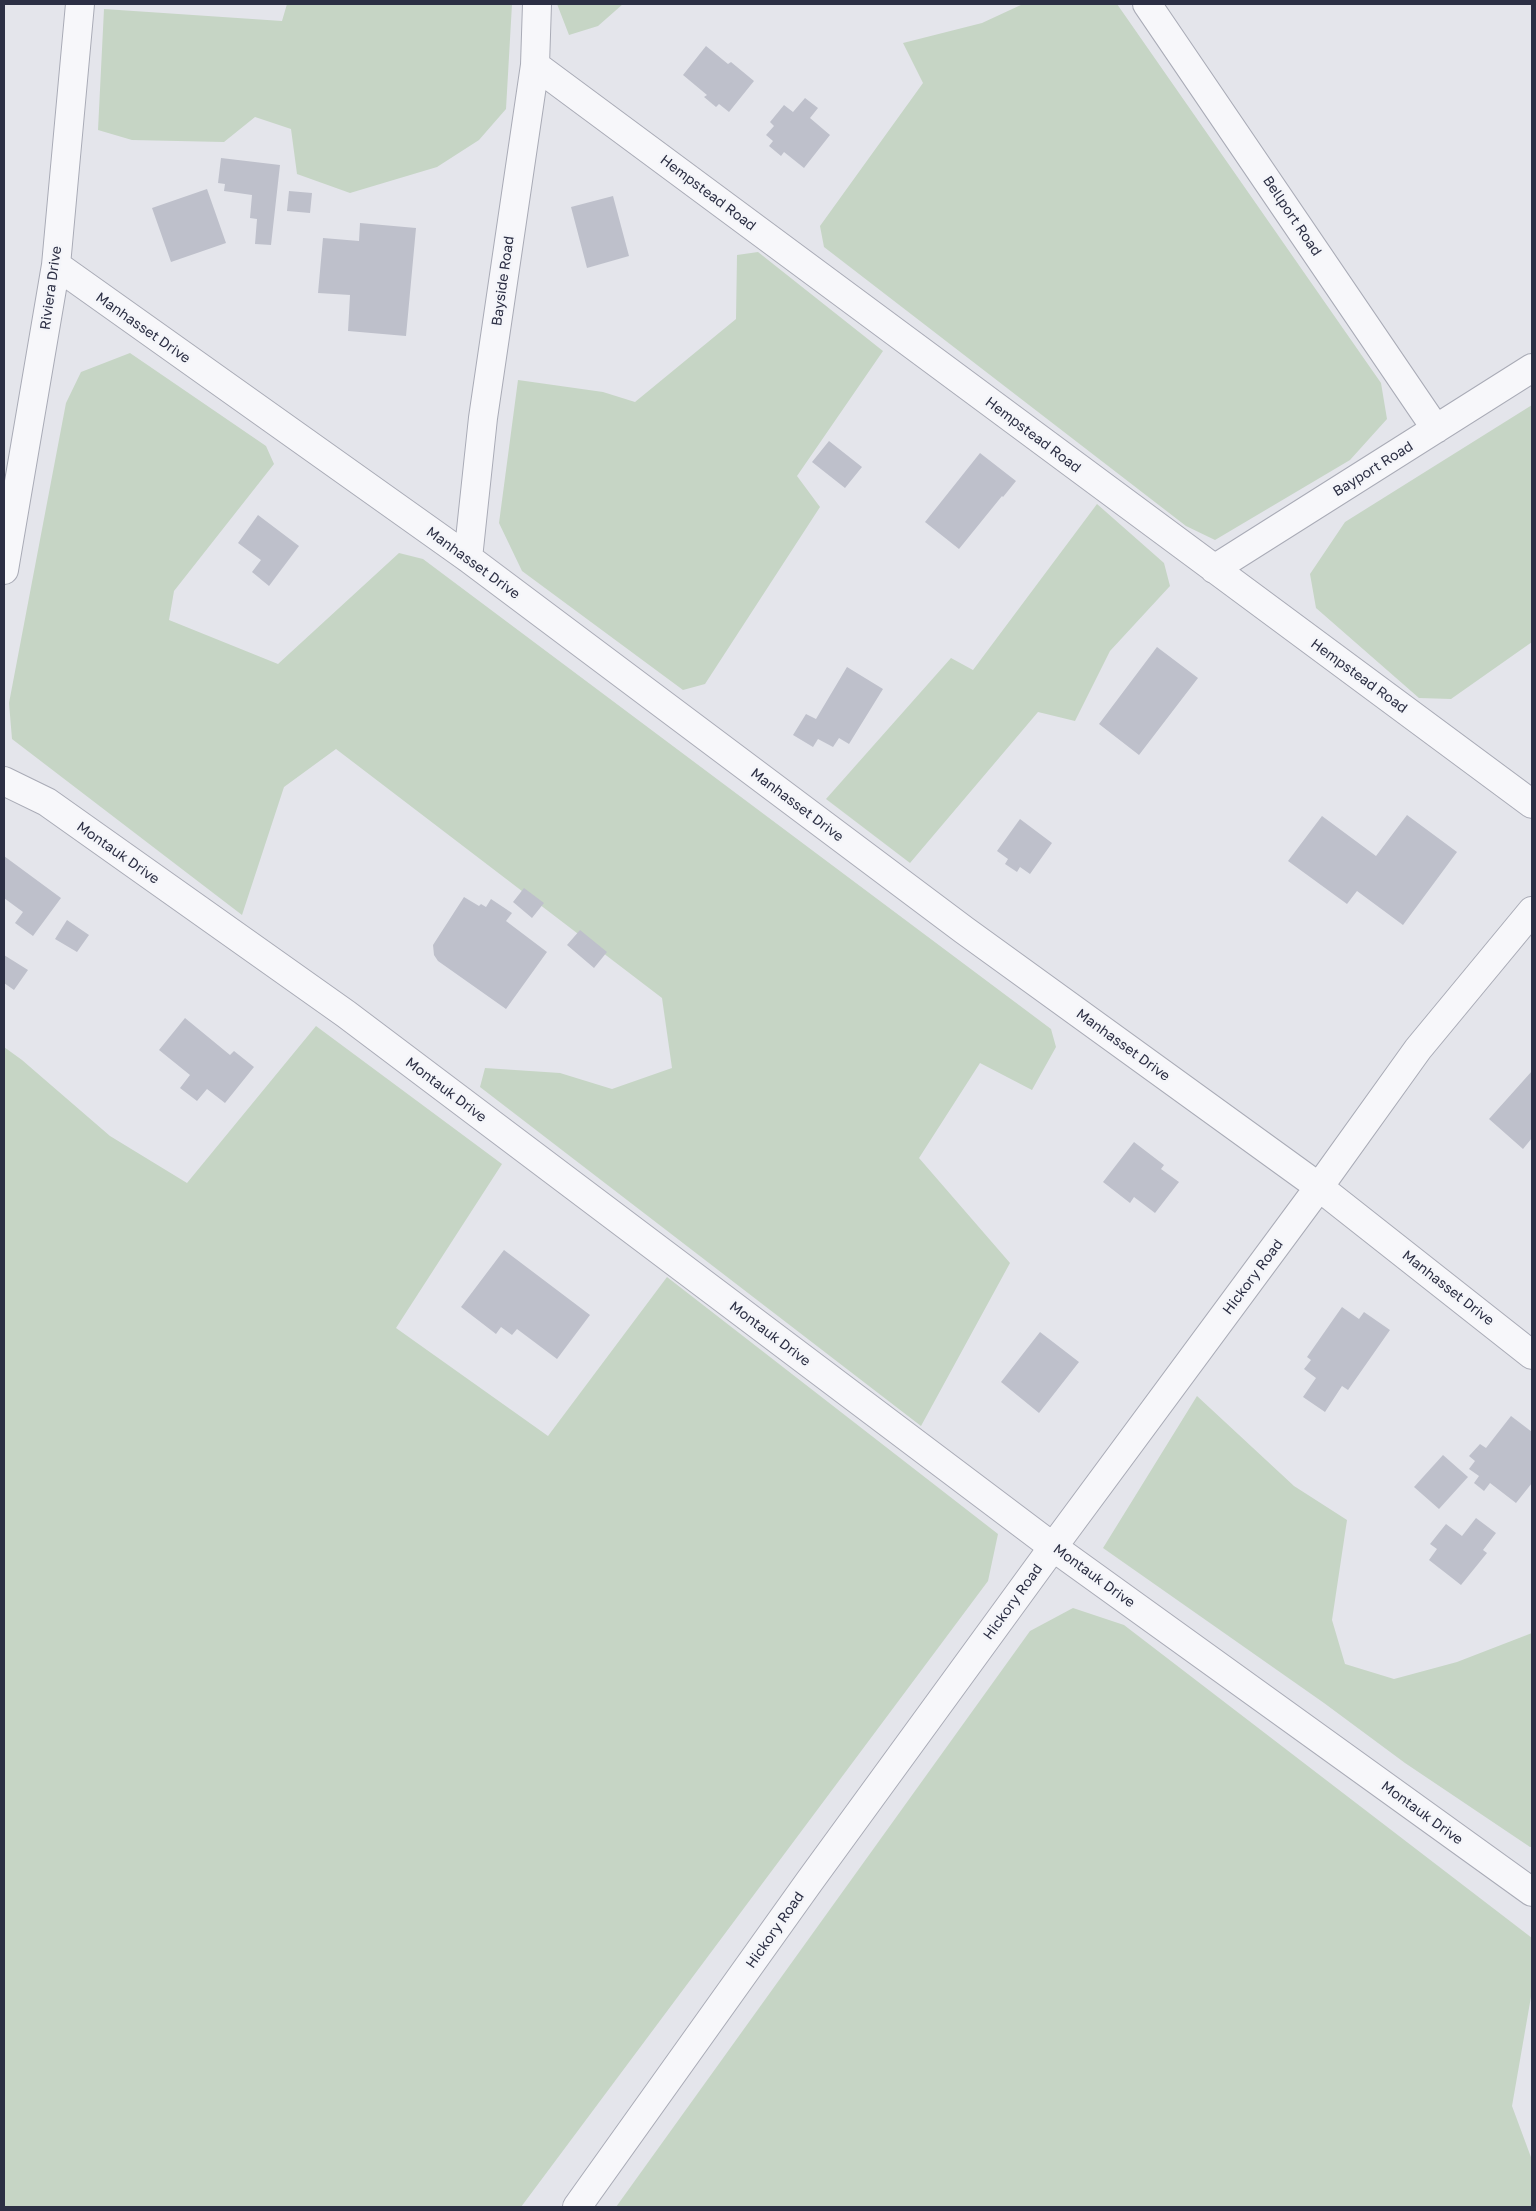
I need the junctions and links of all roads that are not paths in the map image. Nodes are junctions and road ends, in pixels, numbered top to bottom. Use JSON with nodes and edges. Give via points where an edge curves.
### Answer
{"nodes":[{"id":1,"x":80,"y":4,"type":"edge"},
{"id":2,"x":537,"y":4,"type":"edge"},
{"id":3,"x":1147,"y":4,"type":"edge"},
{"id":4,"x":535,"y":65,"type":"junction"},
{"id":5,"x":56,"y":265,"type":"junction"},
{"id":6,"x":1532,"y":368,"type":"edge"},
{"id":7,"x":1436,"y":429,"type":"junction"},
{"id":8,"x":468,"y":558,"type":"junction"},
{"id":9,"x":1214,"y":569,"type":"junction"},
{"id":10,"x":4,"y":570,"type":"edge"},
{"id":11,"x":4,"y":781,"type":"edge"},
{"id":12,"x":1532,"y":804,"type":"edge"},
{"id":13,"x":1532,"y":911,"type":"edge"},
{"id":14,"x":1320,"y":1187,"type":"junction"},
{"id":15,"x":1532,"y":1355,"type":"edge"},
{"id":16,"x":1053,"y":1547,"type":"junction"},
{"id":17,"x":1532,"y":1892,"type":"edge"},
{"id":18,"x":577,"y":2207,"type":"edge"}],
"edges":[{"from":1,"to":5,"type":"street","name":"Riviera Drive"},
{"from":2,"to":4,"type":"street","name":"Bayside Road"},
{"from":3,"to":7,"type":"street","name":"Bellport Road"},
{"from":4,"to":8,"type":"street","name":"Bayside Road","via":[[483,418]]},
{"from":4,"to":9,"type":"street","name":"Hempstead Road"},
{"from":5,"to":8,"type":"street","name":"Manhasset Drive"},
{"from":5,"to":10,"type":"street","name":"Riviera Drive"},
{"from":6,"to":7,"type":"street","name":"Bayport Road"},
{"from":7,"to":9,"type":"street","name":"Bayport Road"},
{"from":8,"to":14,"type":"street","name":"Manhasset Drive","via":[[964,930]]},
{"from":9,"to":12,"type":"street","name":"Hempstead Road"},
{"from":11,"to":16,"type":"street","name":"Montauk Drive","via":[[47,802],[346,1014]]},
{"from":13,"to":14,"type":"street","name":"Hickory Road","via":[[1418,1049]]},
{"from":14,"to":15,"type":"street","name":"Manhasset Drive"},
{"from":14,"to":16,"type":"street","name":"Hickory Road"},
{"from":16,"to":17,"type":"street","name":"Montauk Drive"},
{"from":16,"to":18,"type":"street","name":"Hickory Road"}]}
